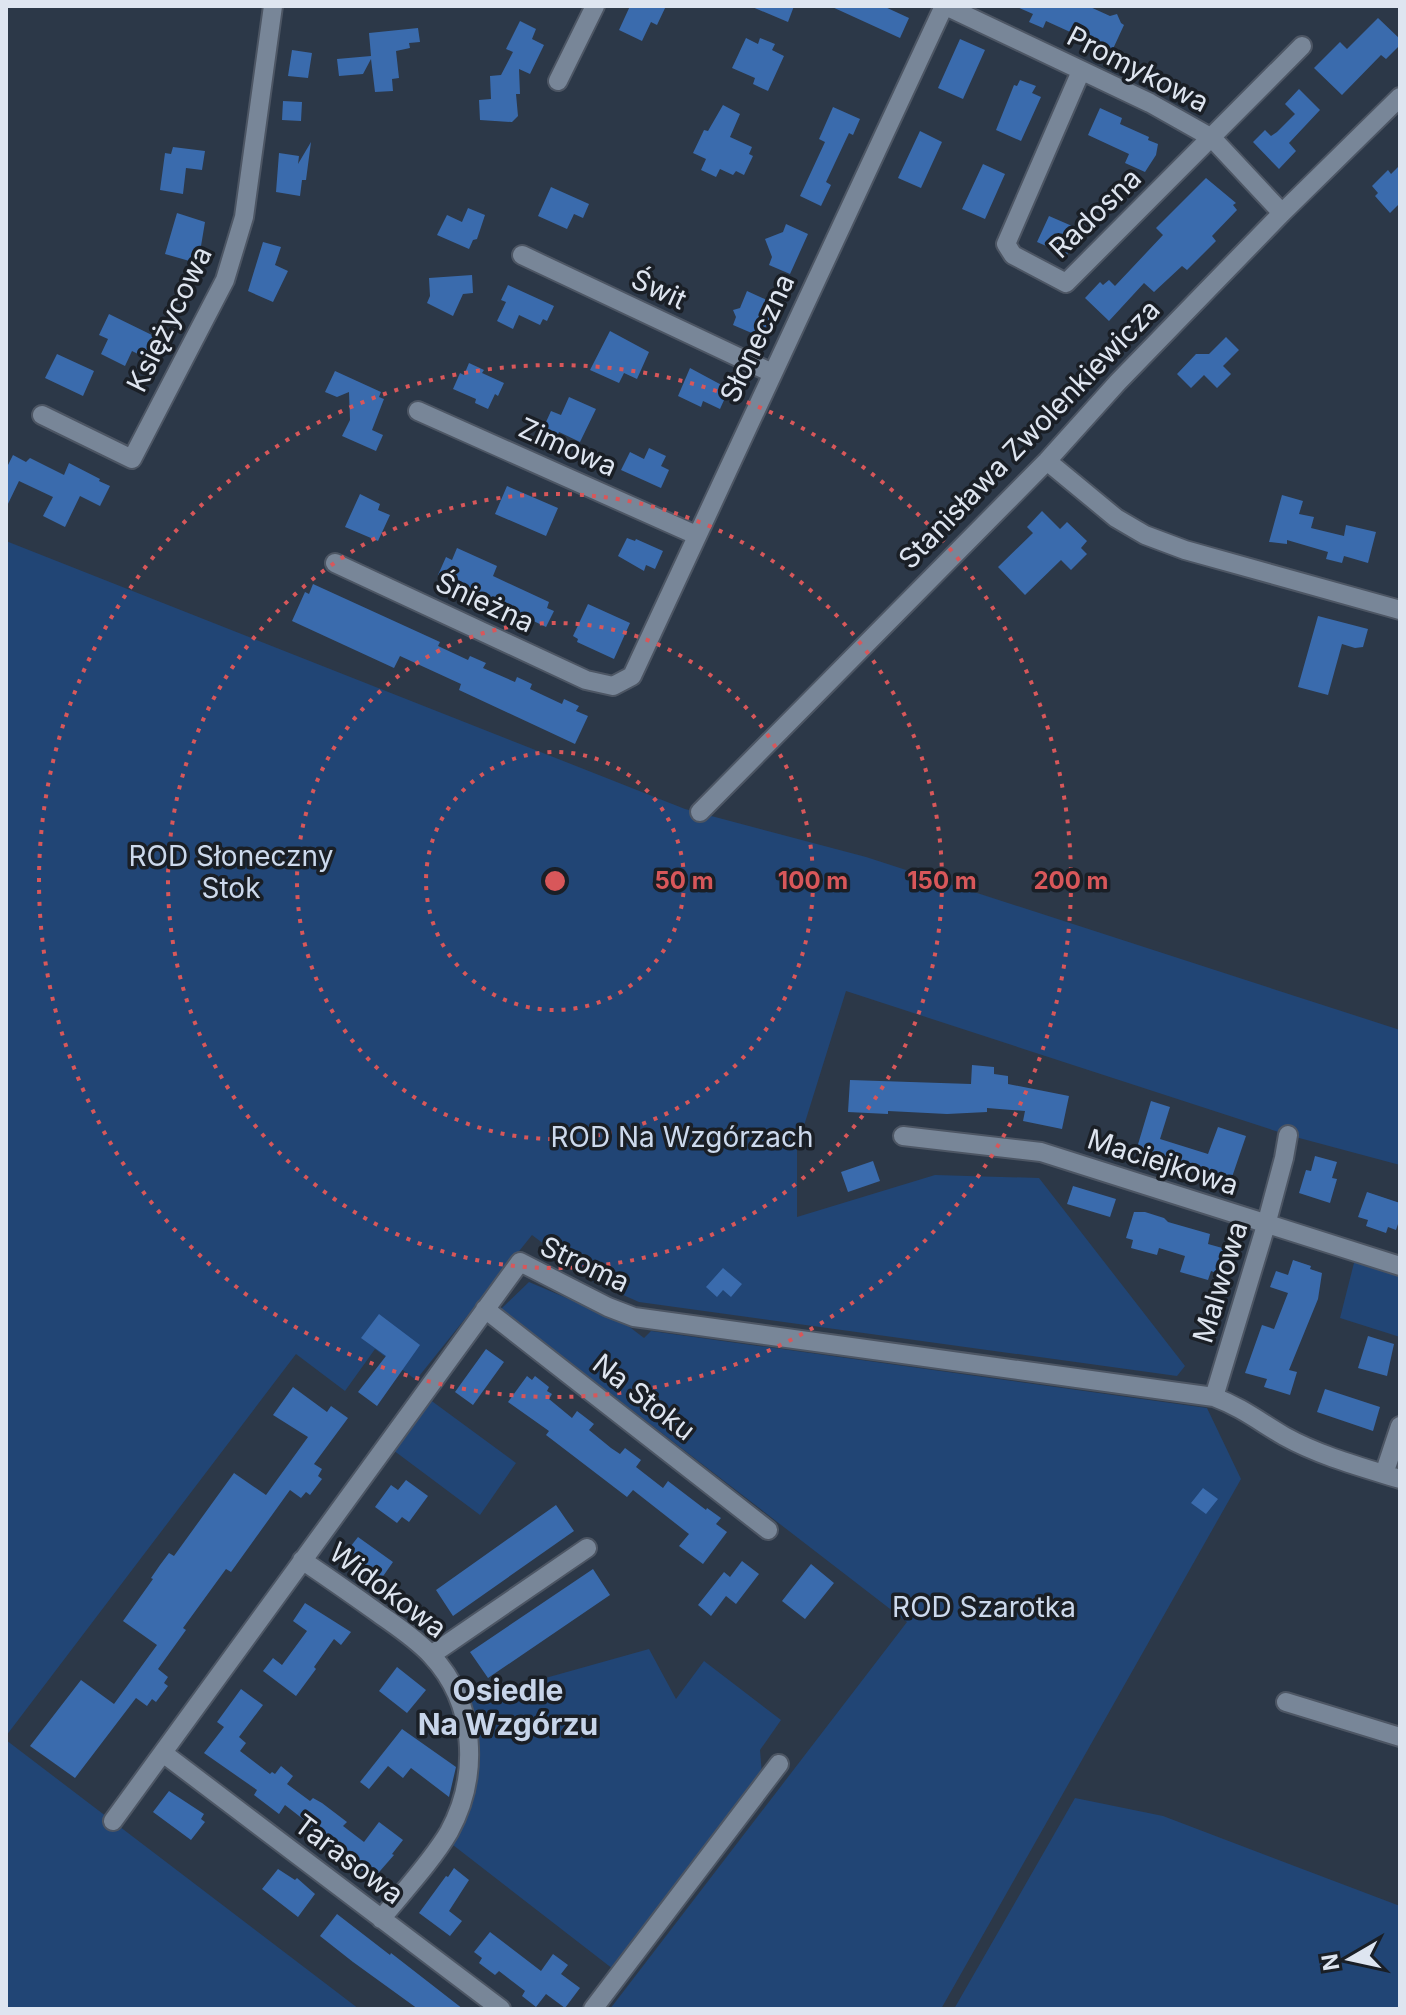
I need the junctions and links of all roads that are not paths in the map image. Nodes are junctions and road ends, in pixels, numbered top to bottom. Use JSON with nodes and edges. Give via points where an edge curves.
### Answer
{"nodes":[{"id":1,"x":273,"y":6,"type":"edge"},
{"id":2,"x":595,"y":6,"type":"edge"},
{"id":3,"x":945,"y":6,"type":"edge"},
{"id":4,"x":1302,"y":46,"type":"dead end"},
{"id":5,"x":1081,"y":71,"type":"junction"},
{"id":6,"x":558,"y":81,"type":"dead end"},
{"id":7,"x":1400,"y":97,"type":"edge"},
{"id":8,"x":1212,"y":138,"type":"junction"},
{"id":9,"x":1282,"y":213,"type":"junction"},
{"id":10,"x":522,"y":255,"type":"dead end"},
{"id":11,"x":772,"y":373,"type":"junction"},
{"id":12,"x":418,"y":411,"type":"dead end"},
{"id":13,"x":42,"y":415,"type":"dead end"},
{"id":14,"x":1047,"y":461,"type":"junction"},
{"id":15,"x":696,"y":535,"type":"junction"},
{"id":16,"x":335,"y":563,"type":"dead end"},
{"id":17,"x":1400,"y":610,"type":"edge"},
{"id":18,"x":613,"y":686,"type":"joint"},
{"id":19,"x":700,"y":812,"type":"dead end"},
{"id":20,"x":1288,"y":1135,"type":"dead end"},
{"id":21,"x":903,"y":1136,"type":"dead end"},
{"id":22,"x":1266,"y":1225,"type":"junction"},
{"id":23,"x":1400,"y":1266,"type":"edge"},
{"id":24,"x":485,"y":1309,"type":"junction"},
{"id":25,"x":1214,"y":1397,"type":"junction"},
{"id":26,"x":1400,"y":1426,"type":"edge"},
{"id":27,"x":1392,"y":1477,"type":"edge"},
{"id":28,"x":768,"y":1530,"type":"dead end"},
{"id":29,"x":587,"y":1548,"type":"dead end"},
{"id":30,"x":302,"y":1560,"type":"junction"},
{"id":31,"x":431,"y":1655,"type":"junction"},
{"id":32,"x":1286,"y":1702,"type":"dead end"},
{"id":33,"x":1400,"y":1737,"type":"edge"},
{"id":34,"x":163,"y":1753,"type":"junction"},
{"id":35,"x":779,"y":1764,"type":"dead end"},
{"id":36,"x":113,"y":1821,"type":"dead end"},
{"id":37,"x":381,"y":1919,"type":"junction"},
{"id":38,"x":501,"y":2009,"type":"edge"},
{"id":39,"x":593,"y":2009,"type":"edge"}],
"edges":[{"from":1,"to":13,"type":"street","name":"Księżycowa","via":[[258,128],[240,230],[225,280],[132,459]]},
{"from":2,"to":6,"type":"street"},
{"from":3,"to":5,"type":"street","name":"Promykowa"},
{"from":3,"to":11,"type":"street","name":"Słoneczna"},
{"from":4,"to":8,"type":"street"},
{"from":5,"to":8,"type":"street","name":"Promykowa"},
{"from":5,"to":8,"type":"street","name":"Radosna","via":[[1006,244],[1013,255],[1066,283]]},
{"from":7,"to":9,"type":"street","name":"Stanisława Zwolenkiewicza"},
{"from":8,"to":9,"type":"street","name":"Promykowa"},
{"from":9,"to":14,"type":"street","name":"Stanisława Zwolenkiewicza"},
{"from":10,"to":11,"type":"street","name":"Świt"},
{"from":11,"to":15,"type":"street","name":"Słoneczna"},
{"from":12,"to":15,"type":"street","name":"Zimowa"},
{"from":14,"to":17,"type":"street","via":[[1145,535]]},
{"from":14,"to":19,"type":"street","name":"Stanisława Zwolenkiewicza"},
{"from":15,"to":18,"type":"street","name":"Słoneczna","via":[[632,676]]},
{"from":16,"to":18,"type":"street","name":"Śnieżna","via":[[586,680]]},
{"from":20,"to":22,"type":"street","name":"Malwowa"},
{"from":21,"to":22,"type":"street","name":"Maciejkowa","via":[[1041,1152]]},
{"from":22,"to":23,"type":"street","name":"Maciejkowa"},
{"from":22,"to":25,"type":"street","name":"Malwowa"},
{"from":24,"to":25,"type":"street","name":"Stroma","via":[[520,1262],[634,1317]]},
{"from":24,"to":28,"type":"street","name":"Na Stoku"},
{"from":24,"to":30,"type":"street","name":"Stroma"},
{"from":25,"to":27,"type":"street","via":[[1311,1449]]},
{"from":26,"to":27,"type":"street"},
{"from":29,"to":31,"type":"street"},
{"from":30,"to":31,"type":"street","name":"Widokowa"},
{"from":30,"to":34,"type":"street","name":"Stroma"},
{"from":31,"to":37,"type":"street","name":"Widokowa","via":[[455,1691],[467,1724],[467,1787],[447,1835]]},
{"from":32,"to":33,"type":"street"},
{"from":34,"to":36,"type":"street","name":"Stroma"},
{"from":34,"to":37,"type":"street","name":"Tarasowa"},
{"from":35,"to":39,"type":"street"},
{"from":37,"to":38,"type":"street","name":"Tarasowa"}]}
